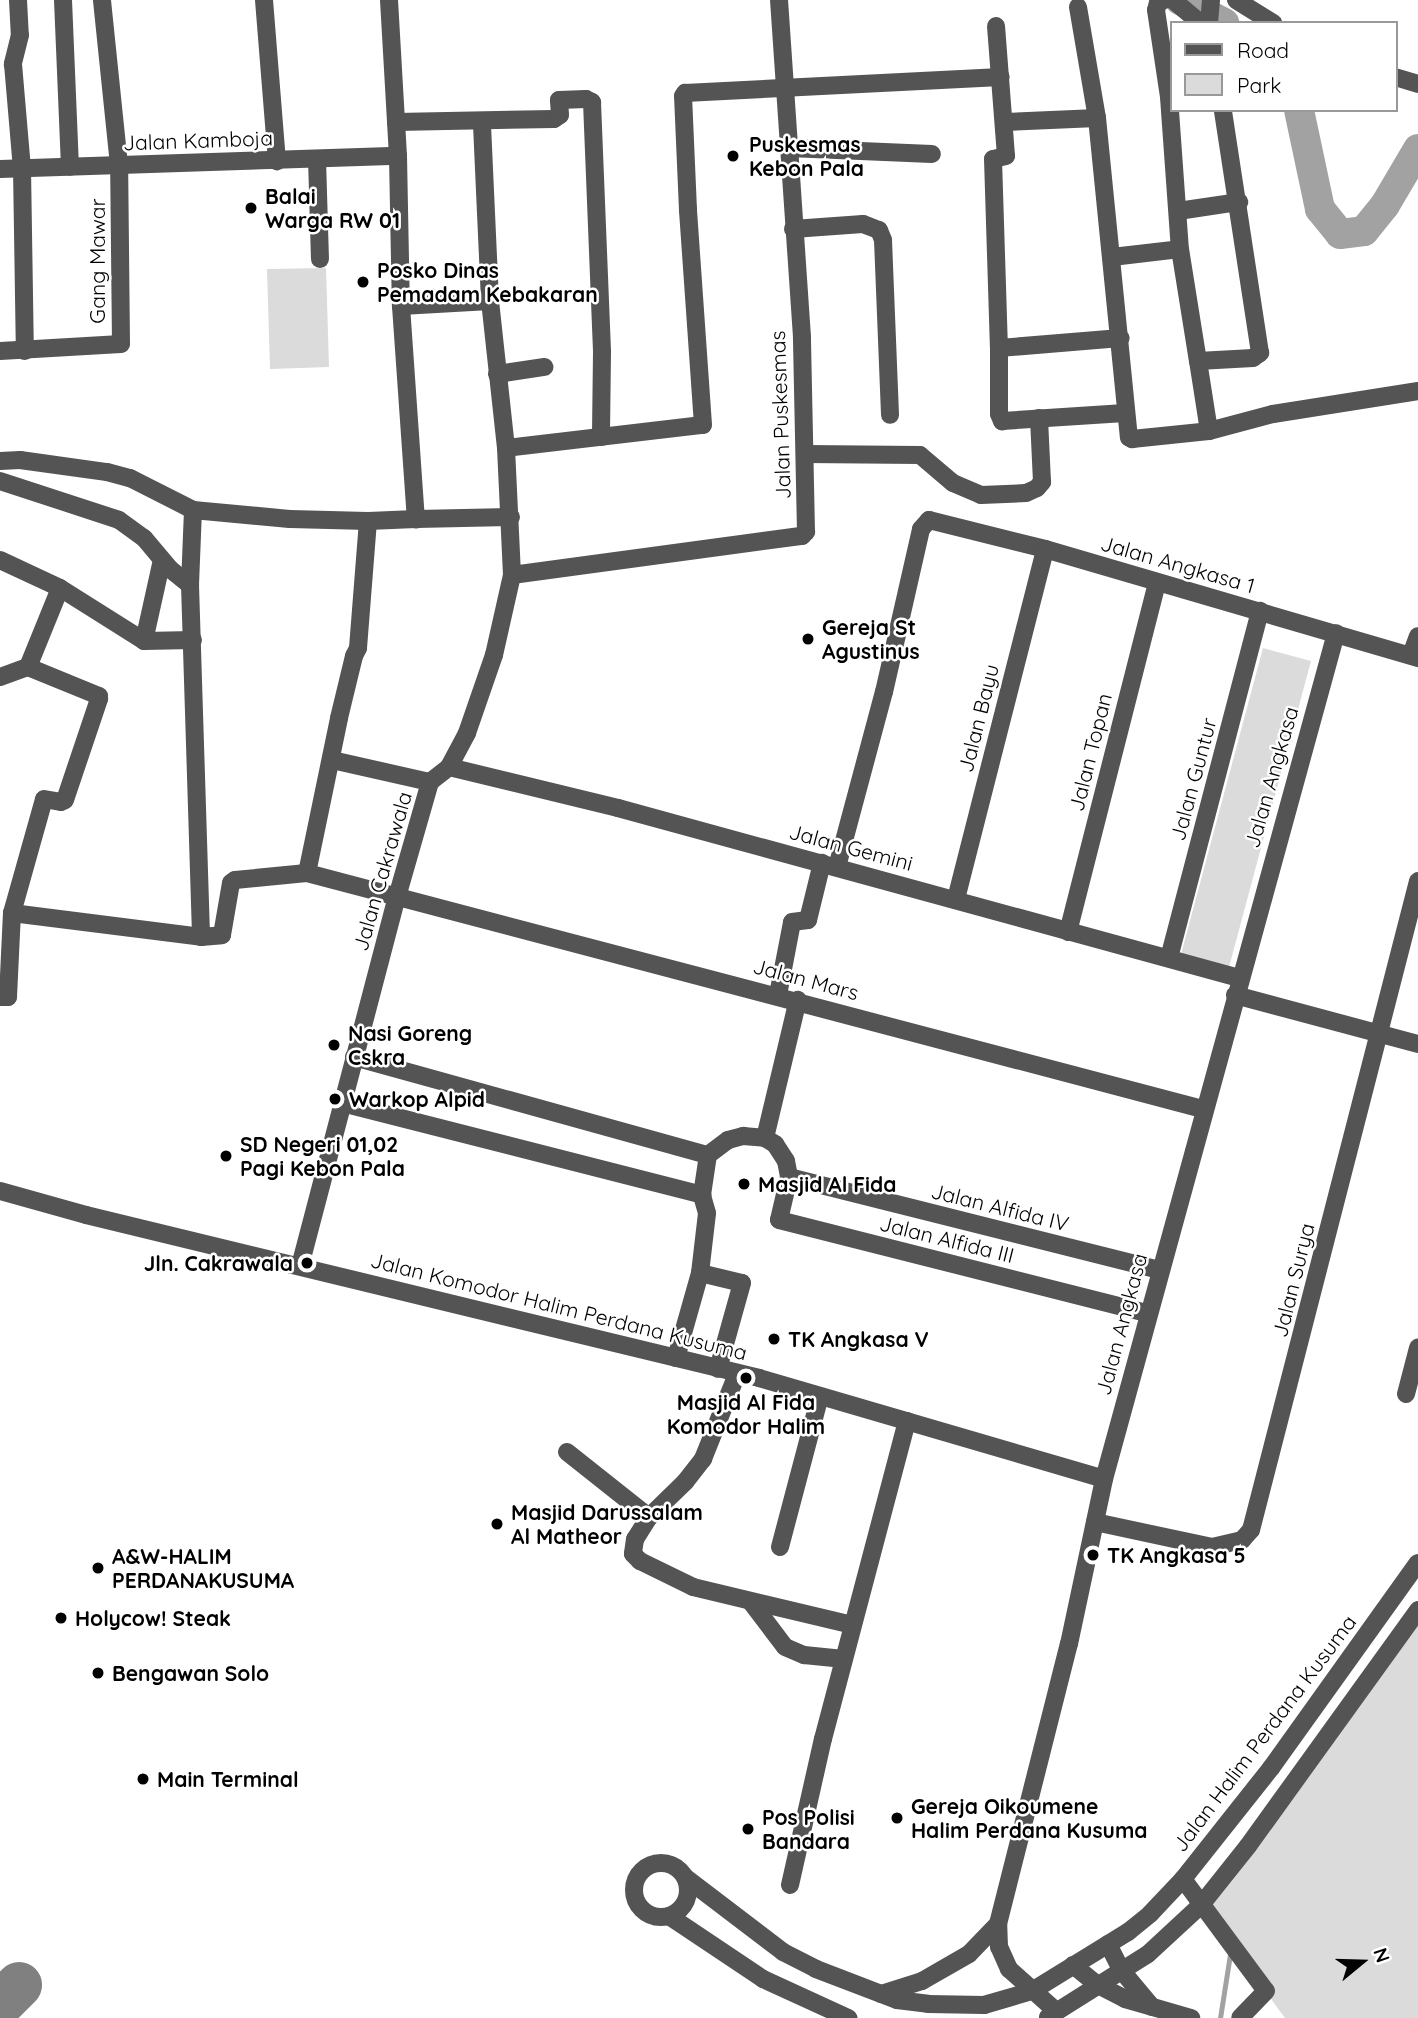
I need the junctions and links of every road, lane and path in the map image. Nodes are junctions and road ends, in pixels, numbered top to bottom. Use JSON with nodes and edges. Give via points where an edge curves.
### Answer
{"nodes":[{"id":1,"x":18,"y":0,"type":"edge"},
{"id":2,"x":63,"y":0,"type":"edge"},
{"id":3,"x":102,"y":0,"type":"edge"},
{"id":4,"x":264,"y":0,"type":"edge"},
{"id":5,"x":389,"y":0,"type":"edge"},
{"id":6,"x":779,"y":0,"type":"edge"},
{"id":7,"x":1164,"y":0,"type":"edge"},
{"id":8,"x":1173,"y":0,"type":"edge"},
{"id":9,"x":1210,"y":0,"type":"edge"},
{"id":10,"x":1236,"y":0,"type":"edge"},
{"id":11,"x":1078,"y":7,"type":"dead end"},
{"id":12,"x":1197,"y":21,"type":"edge"},
{"id":13,"x":1209,"y":21,"type":"edge"},
{"id":14,"x":1270,"y":21,"type":"edge"},
{"id":15,"x":996,"y":26,"type":"dead end"},
{"id":16,"x":1001,"y":77,"type":"junction"},
{"id":17,"x":1397,"y":78,"type":"edge"},
{"id":18,"x":1418,"y":84,"type":"edge"},
{"id":19,"x":785,"y":89,"type":"junction"},
{"id":20,"x":1170,"y":110,"type":"edge"},
{"id":21,"x":1170,"y":112,"type":"edge"},
{"id":22,"x":1223,"y":112,"type":"edge"},
{"id":23,"x":1097,"y":118,"type":"junction"},
{"id":24,"x":396,"y":122,"type":"junction"},
{"id":25,"x":482,"y":122,"type":"junction"},
{"id":26,"x":1005,"y":122,"type":"junction"},
{"id":27,"x":789,"y":148,"type":"junction"},
{"id":28,"x":932,"y":155,"type":"dead end"},
{"id":29,"x":398,"y":156,"type":"junction"},
{"id":30,"x":317,"y":159,"type":"junction"},
{"id":31,"x":277,"y":161,"type":"junction"},
{"id":32,"x":119,"y":165,"type":"junction"},
{"id":33,"x":70,"y":167,"type":"junction"},
{"id":34,"x":22,"y":168,"type":"junction"},
{"id":35,"x":0,"y":169,"type":"edge"},
{"id":36,"x":1239,"y":202,"type":"junction"},
{"id":37,"x":1178,"y":211,"type":"junction"},
{"id":38,"x":793,"y":229,"type":"junction"},
{"id":39,"x":1180,"y":249,"type":"junction"},
{"id":40,"x":1112,"y":257,"type":"junction"},
{"id":41,"x":320,"y":259,"type":"dead end"},
{"id":42,"x":490,"y":300,"type":"junction"},
{"id":43,"x":401,"y":306,"type":"junction"},
{"id":44,"x":1121,"y":338,"type":"junction"},
{"id":45,"x":999,"y":348,"type":"junction"},
{"id":46,"x":0,"y":351,"type":"edge"},
{"id":47,"x":25,"y":352,"type":"junction"},
{"id":48,"x":1198,"y":361,"type":"junction"},
{"id":49,"x":544,"y":367,"type":"dead end"},
{"id":50,"x":497,"y":374,"type":"junction"},
{"id":51,"x":1418,"y":391,"type":"edge"},
{"id":52,"x":1125,"y":413,"type":"junction"},
{"id":53,"x":890,"y":415,"type":"dead end"},
{"id":54,"x":1039,"y":418,"type":"junction"},
{"id":55,"x":1209,"y":431,"type":"junction"},
{"id":56,"x":601,"y":437,"type":"junction"},
{"id":57,"x":506,"y":448,"type":"junction"},
{"id":58,"x":805,"y":454,"type":"junction"},
{"id":59,"x":0,"y":461,"type":"edge"},
{"id":60,"x":0,"y":481,"type":"edge"},
{"id":61,"x":192,"y":510,"type":"junction"},
{"id":62,"x":511,"y":517,"type":"junction"},
{"id":63,"x":416,"y":519,"type":"junction"},
{"id":64,"x":368,"y":521,"type":"junction"},
{"id":65,"x":1045,"y":548,"type":"junction"},
{"id":66,"x":0,"y":560,"type":"edge"},
{"id":67,"x":162,"y":560,"type":"junction"},
{"id":68,"x":513,"y":575,"type":"junction"},
{"id":69,"x":1157,"y":583,"type":"junction"},
{"id":70,"x":190,"y":585,"type":"junction"},
{"id":71,"x":60,"y":588,"type":"junction"},
{"id":72,"x":1260,"y":611,"type":"junction"},
{"id":73,"x":1336,"y":633,"type":"junction"},
{"id":74,"x":1418,"y":636,"type":"edge"},
{"id":75,"x":193,"y":640,"type":"junction"},
{"id":76,"x":144,"y":641,"type":"junction"},
{"id":77,"x":1415,"y":656,"type":"edge"},
{"id":78,"x":28,"y":667,"type":"junction"},
{"id":79,"x":0,"y":677,"type":"edge"},
{"id":80,"x":332,"y":760,"type":"junction"},
{"id":81,"x":449,"y":767,"type":"junction"},
{"id":82,"x":430,"y":782,"type":"junction"},
{"id":83,"x":830,"y":865,"type":"junction"},
{"id":84,"x":306,"y":873,"type":"junction"},
{"id":85,"x":1418,"y":881,"type":"edge"},
{"id":86,"x":397,"y":897,"type":"junction"},
{"id":87,"x":956,"y":899,"type":"junction"},
{"id":88,"x":12,"y":913,"type":"junction"},
{"id":89,"x":1068,"y":932,"type":"junction"},
{"id":90,"x":201,"y":937,"type":"junction"},
{"id":91,"x":1169,"y":958,"type":"junction"},
{"id":92,"x":1237,"y":986,"type":"junction"},
{"id":93,"x":778,"y":995,"type":"junction"},
{"id":94,"x":0,"y":997,"type":"edge"},
{"id":95,"x":798,"y":1000,"type":"junction"},
{"id":96,"x":1380,"y":1033,"type":"junction"},
{"id":97,"x":1418,"y":1044,"type":"edge"},
{"id":98,"x":354,"y":1057,"type":"junction"},
{"id":99,"x":342,"y":1102,"type":"junction"},
{"id":100,"x":1203,"y":1109,"type":"junction"},
{"id":101,"x":765,"y":1139,"type":"junction"},
{"id":102,"x":708,"y":1155,"type":"junction"},
{"id":103,"x":789,"y":1177,"type":"junction"},
{"id":104,"x":0,"y":1191,"type":"edge"},
{"id":105,"x":702,"y":1195,"type":"junction"},
{"id":106,"x":300,"y":1266,"type":"junction"},
{"id":107,"x":1159,"y":1270,"type":"junction"},
{"id":108,"x":700,"y":1273,"type":"junction"},
{"id":109,"x":1147,"y":1313,"type":"junction"},
{"id":110,"x":1418,"y":1348,"type":"edge"},
{"id":111,"x":676,"y":1358,"type":"junction"},
{"id":112,"x":718,"y":1369,"type":"junction"},
{"id":113,"x":737,"y":1374,"type":"junction"},
{"id":114,"x":1406,"y":1394,"type":"dead end"},
{"id":115,"x":820,"y":1396,"type":"junction"},
{"id":116,"x":906,"y":1421,"type":"junction"},
{"id":117,"x":566,"y":1452,"type":"dead end"},
{"id":118,"x":1104,"y":1479,"type":"junction"},
{"id":119,"x":649,"y":1517,"type":"junction"},
{"id":120,"x":1095,"y":1522,"type":"junction"},
{"id":121,"x":780,"y":1547,"type":"dead end"},
{"id":122,"x":1418,"y":1563,"type":"edge"},
{"id":123,"x":751,"y":1602,"type":"junction"},
{"id":124,"x":1418,"y":1610,"type":"edge"},
{"id":125,"x":853,"y":1625,"type":"junction"},
{"id":126,"x":844,"y":1659,"type":"junction"},
{"id":127,"x":686,"y":1878,"type":"junction"},
{"id":128,"x":1183,"y":1879,"type":"junction"},
{"id":129,"x":790,"y":1885,"type":"dead end"},
{"id":130,"x":1201,"y":1905,"type":"junction"},
{"id":131,"x":669,"y":1916,"type":"junction"},
{"id":132,"x":998,"y":1924,"type":"junction"},
{"id":133,"x":1108,"y":1944,"type":"junction"},
{"id":134,"x":1073,"y":1965,"type":"junction"},
{"id":135,"x":1122,"y":1971,"type":"junction"},
{"id":136,"x":1098,"y":1985,"type":"junction"},
{"id":137,"x":1031,"y":1991,"type":"junction"},
{"id":138,"x":881,"y":1994,"type":"junction"},
{"id":139,"x":1152,"y":2007,"type":"junction"},
{"id":140,"x":1051,"y":2014,"type":"edge"},
{"id":141,"x":848,"y":2018,"type":"edge"},
{"id":142,"x":1191,"y":2018,"type":"edge"},
{"id":143,"x":1240,"y":2018,"type":"edge"}],
"edges":[{"from":1,"to":34,"type":"street","via":[[20,34],[13,64]]},
{"from":2,"to":33,"type":"street"},
{"from":3,"to":32,"type":"street"},
{"from":4,"to":31,"type":"street"},
{"from":5,"to":24,"type":"street"},
{"from":6,"to":19,"type":"street","name":"Jalan Puskesmas"},
{"from":7,"to":20,"type":"street","via":[[1156,9]]},
{"from":8,"to":12,"type":"street"},
{"from":9,"to":13,"type":"street"},
{"from":10,"to":14,"type":"street"},
{"from":11,"to":23,"type":"street"},
{"from":15,"to":16,"type":"street"},
{"from":16,"to":19,"type":"street"},
{"from":16,"to":26,"type":"street"},
{"from":17,"to":18,"type":"street"},
{"from":19,"to":27,"type":"street","name":"Jalan Puskesmas"},
{"from":19,"to":56,"type":"street","via":[[683,96],[704,422],[701,426]]},
{"from":21,"to":37,"type":"street"},
{"from":22,"to":36,"type":"street"},
{"from":23,"to":26,"type":"street"},
{"from":23,"to":40,"type":"street"},
{"from":24,"to":25,"type":"street"},
{"from":24,"to":29,"type":"street"},
{"from":25,"to":42,"type":"street","name":"Jalan Cakrawala"},
{"from":25,"to":56,"type":"street","via":[[558,118],[559,100],[592,102]]},
{"from":26,"to":45,"type":"street","via":[[1006,156],[993,159]]},
{"from":27,"to":28,"type":"street"},
{"from":27,"to":38,"type":"street","name":"Jalan Puskesmas"},
{"from":29,"to":30,"type":"street","name":"Jalan Kamboja"},
{"from":29,"to":43,"type":"street"},
{"from":30,"to":31,"type":"street","name":"Jalan Kamboja"},
{"from":30,"to":41,"type":"street"},
{"from":31,"to":32,"type":"street","name":"Jalan Kamboja"},
{"from":32,"to":33,"type":"street","name":"Jalan Kamboja"},
{"from":32,"to":47,"type":"street","name":"Gang Mawar","via":[[121,344]]},
{"from":33,"to":34,"type":"street","name":"Jalan Kamboja"},
{"from":34,"to":35,"type":"street","name":"Jalan Kamboja"},
{"from":34,"to":47,"type":"street"},
{"from":36,"to":37,"type":"street"},
{"from":36,"to":48,"type":"street","via":[[1260,353],[1253,358]]},
{"from":37,"to":39,"type":"street"},
{"from":38,"to":53,"type":"street","via":[[863,224],[879,230]]},
{"from":38,"to":58,"type":"street","name":"Jalan Puskesmas"},
{"from":39,"to":40,"type":"street"},
{"from":39,"to":48,"type":"street"},
{"from":40,"to":44,"type":"street"},
{"from":42,"to":43,"type":"street"},
{"from":42,"to":50,"type":"street","name":"Jalan Cakrawala"},
{"from":43,"to":63,"type":"street"},
{"from":44,"to":45,"type":"street"},
{"from":44,"to":52,"type":"street"},
{"from":45,"to":54,"type":"street","via":[[1001,419]]},
{"from":46,"to":47,"type":"street"},
{"from":48,"to":55,"type":"street"},
{"from":49,"to":50,"type":"street"},
{"from":50,"to":57,"type":"street","name":"Jalan Cakrawala"},
{"from":51,"to":55,"type":"street","via":[[1273,414]]},
{"from":52,"to":54,"type":"street"},
{"from":52,"to":55,"type":"street","via":[[1132,439]]},
{"from":54,"to":58,"type":"street","via":[[1042,482],[1026,493],[981,495],[953,483],[920,455]]},
{"from":56,"to":57,"type":"street"},
{"from":57,"to":62,"type":"street","name":"Jalan Cakrawala"},
{"from":58,"to":68,"type":"street","name":"Jalan Puskesmas","via":[[806,532],[802,536]]},
{"from":59,"to":61,"type":"street","via":[[107,472],[130,478]]},
{"from":60,"to":67,"type":"street","via":[[118,520],[144,538]]},
{"from":61,"to":64,"type":"street"},
{"from":61,"to":70,"type":"street"},
{"from":62,"to":63,"type":"street"},
{"from":62,"to":68,"type":"street","name":"Jalan Cakrawala"},
{"from":63,"to":64,"type":"street"},
{"from":64,"to":80,"type":"street","via":[[358,648]]},
{"from":65,"to":69,"type":"street","name":"Jalan Angkasa 1"},
{"from":65,"to":83,"type":"street","name":"Jalan Angkasa 1","via":[[938,520],[925,523]]},
{"from":65,"to":87,"type":"street","name":"Jalan Bayu"},
{"from":66,"to":71,"type":"street"},
{"from":67,"to":70,"type":"street"},
{"from":67,"to":76,"type":"street"},
{"from":68,"to":81,"type":"street","name":"Jalan Cakrawala","via":[[494,655],[467,733]]},
{"from":69,"to":72,"type":"street","name":"Jalan Angkasa 1"},
{"from":69,"to":89,"type":"street","name":"Jalan Topan"},
{"from":70,"to":75,"type":"street"},
{"from":71,"to":76,"type":"street"},
{"from":71,"to":78,"type":"street"},
{"from":72,"to":73,"type":"street","name":"Jalan Angkasa 1"},
{"from":72,"to":91,"type":"street","name":"Jalan Guntur"},
{"from":73,"to":77,"type":"street","name":"Jalan Angkasa 1"},
{"from":73,"to":92,"type":"street","name":"Jalan Angkasa"},
{"from":74,"to":77,"type":"street"},
{"from":75,"to":76,"type":"street"},
{"from":75,"to":90,"type":"street"},
{"from":78,"to":79,"type":"street"},
{"from":78,"to":88,"type":"street","via":[[99,698],[65,800],[44,799]]},
{"from":80,"to":82,"type":"street"},
{"from":80,"to":84,"type":"street"},
{"from":81,"to":82,"type":"street","name":"Jalan Cakrawala"},
{"from":81,"to":83,"type":"street","name":"Jalan Gemini"},
{"from":82,"to":86,"type":"street","name":"Jalan Cakrawala"},
{"from":83,"to":87,"type":"street","name":"Jalan Gemini"},
{"from":83,"to":93,"type":"street","via":[[808,920],[792,922]]},
{"from":84,"to":86,"type":"street","name":"Jalan Mars"},
{"from":84,"to":90,"type":"street","via":[[235,880],[224,932]]},
{"from":85,"to":96,"type":"street","name":"Jalan Surya"},
{"from":86,"to":93,"type":"street","name":"Jalan Mars"},
{"from":86,"to":98,"type":"street","name":"Jalan Cakrawala"},
{"from":87,"to":89,"type":"street","name":"Jalan Gemini"},
{"from":88,"to":90,"type":"street"},
{"from":88,"to":94,"type":"street","via":[[8,997]]},
{"from":89,"to":91,"type":"street","name":"Jalan Gemini"},
{"from":91,"to":92,"type":"street","name":"Jalan Gemini"},
{"from":92,"to":96,"type":"street","name":"Jalan Gemini"},
{"from":92,"to":100,"type":"street","name":"Jalan Angkasa"},
{"from":93,"to":95,"type":"street","name":"Jalan Mars"},
{"from":95,"to":100,"type":"street","name":"Jalan Mars"},
{"from":95,"to":101,"type":"street"},
{"from":96,"to":97,"type":"street","name":"Jalan Gemini"},
{"from":96,"to":120,"type":"street","name":"Jalan Surya","via":[[1251,1530],[1242,1540],[1212,1547]]},
{"from":98,"to":99,"type":"street","name":"Jalan Cakrawala"},
{"from":98,"to":102,"type":"street"},
{"from":99,"to":105,"type":"street"},
{"from":99,"to":106,"type":"street","name":"Jalan Cakrawala"},
{"from":100,"to":107,"type":"street","name":"Jalan Angkasa"},
{"from":101,"to":102,"type":"street","via":[[735,1137]]},
{"from":101,"to":103,"type":"street","via":[[781,1152]]},
{"from":102,"to":105,"type":"street"},
{"from":103,"to":107,"type":"street","name":"Jalan Alfida IV"},
{"from":103,"to":109,"type":"street","name":"Jalan Alfida III","via":[[779,1220]]},
{"from":104,"to":106,"type":"street","name":"Jalan Komodor Halim Perdana Kusuma"},
{"from":105,"to":108,"type":"street","via":[[707,1213]]},
{"from":106,"to":111,"type":"street","name":"Jalan Komodor Halim Perdana Kusuma"},
{"from":107,"to":109,"type":"street","name":"Jalan Angkasa"},
{"from":108,"to":111,"type":"street"},
{"from":108,"to":112,"type":"street","via":[[742,1283]]},
{"from":109,"to":118,"type":"street","name":"Jalan Angkasa"},
{"from":110,"to":114,"type":"street"},
{"from":111,"to":112,"type":"street","name":"Jalan Komodor Halim Perdana Kusuma"},
{"from":112,"to":113,"type":"street","name":"Jalan Komodor Halim Perdana Kusuma"},
{"from":113,"to":115,"type":"street","name":"Jalan Komodor Halim Perdana Kusuma"},
{"from":113,"to":119,"type":"street","via":[[703,1459]]},
{"from":115,"to":116,"type":"street","name":"Jalan Komodor Halim Perdana Kusuma"},
{"from":115,"to":121,"type":"street"},
{"from":116,"to":118,"type":"street","name":"Jalan Komodor Halim Perdana Kusuma"},
{"from":116,"to":125,"type":"street"},
{"from":117,"to":119,"type":"street"},
{"from":118,"to":120,"type":"street","name":"Jalan Angkasa"},
{"from":119,"to":123,"type":"street","via":[[635,1539],[634,1553],[640,1562],[693,1587]]},
{"from":120,"to":132,"type":"street","name":"Jalan Angkasa"},
{"from":122,"to":128,"type":"street","name":"Jalan Halim Perdana Kusuma","via":[[1272,1768]]},
{"from":123,"to":125,"type":"street"},
{"from":123,"to":126,"type":"street","via":[[785,1647],[804,1655]]},
{"from":124,"to":130,"type":"street"},
{"from":125,"to":126,"type":"street"},
{"from":126,"to":129,"type":"street"},
{"from":127,"to":131,"type":"street","via":[[686,1901]]},
{"from":127,"to":131,"type":"street","via":[[673,1865],[660,1863],[646,1867],[637,1878],[635,1898],[640,1907],[657,1917]]},
{"from":127,"to":138,"type":"street","name":"Jalan Halim Perdana Kusuma","via":[[783,1952]]},
{"from":128,"to":130,"type":"street"},
{"from":128,"to":133,"type":"street","name":"Jalan Halim Perdana Kusuma","via":[[1150,1914]]},
{"from":130,"to":135,"type":"street","via":[[1157,1947]]},
{"from":130,"to":143,"type":"street","via":[[1266,1991]]},
{"from":131,"to":141,"type":"street","via":[[763,1979]]},
{"from":132,"to":137,"type":"street","name":"Jalan Angkasa","via":[[1002,1956]]},
{"from":132,"to":138,"type":"street","via":[[959,1960],[922,1981]]},
{"from":133,"to":134,"type":"street","name":"Jalan Halim Perdana Kusuma"},
{"from":133,"to":135,"type":"street"},
{"from":134,"to":136,"type":"street"},
{"from":134,"to":137,"type":"street","name":"Jalan Halim Perdana Kusuma"},
{"from":135,"to":136,"type":"street"},
{"from":135,"to":139,"type":"street"},
{"from":136,"to":139,"type":"street"},
{"from":136,"to":140,"type":"street"},
{"from":137,"to":138,"type":"street","name":"Jalan Halim Perdana Kusuma","via":[[1005,2001],[965,2006],[897,2000]]},
{"from":137,"to":140,"type":"street","name":"Jalan Angkasa"},
{"from":139,"to":142,"type":"street"}]}
